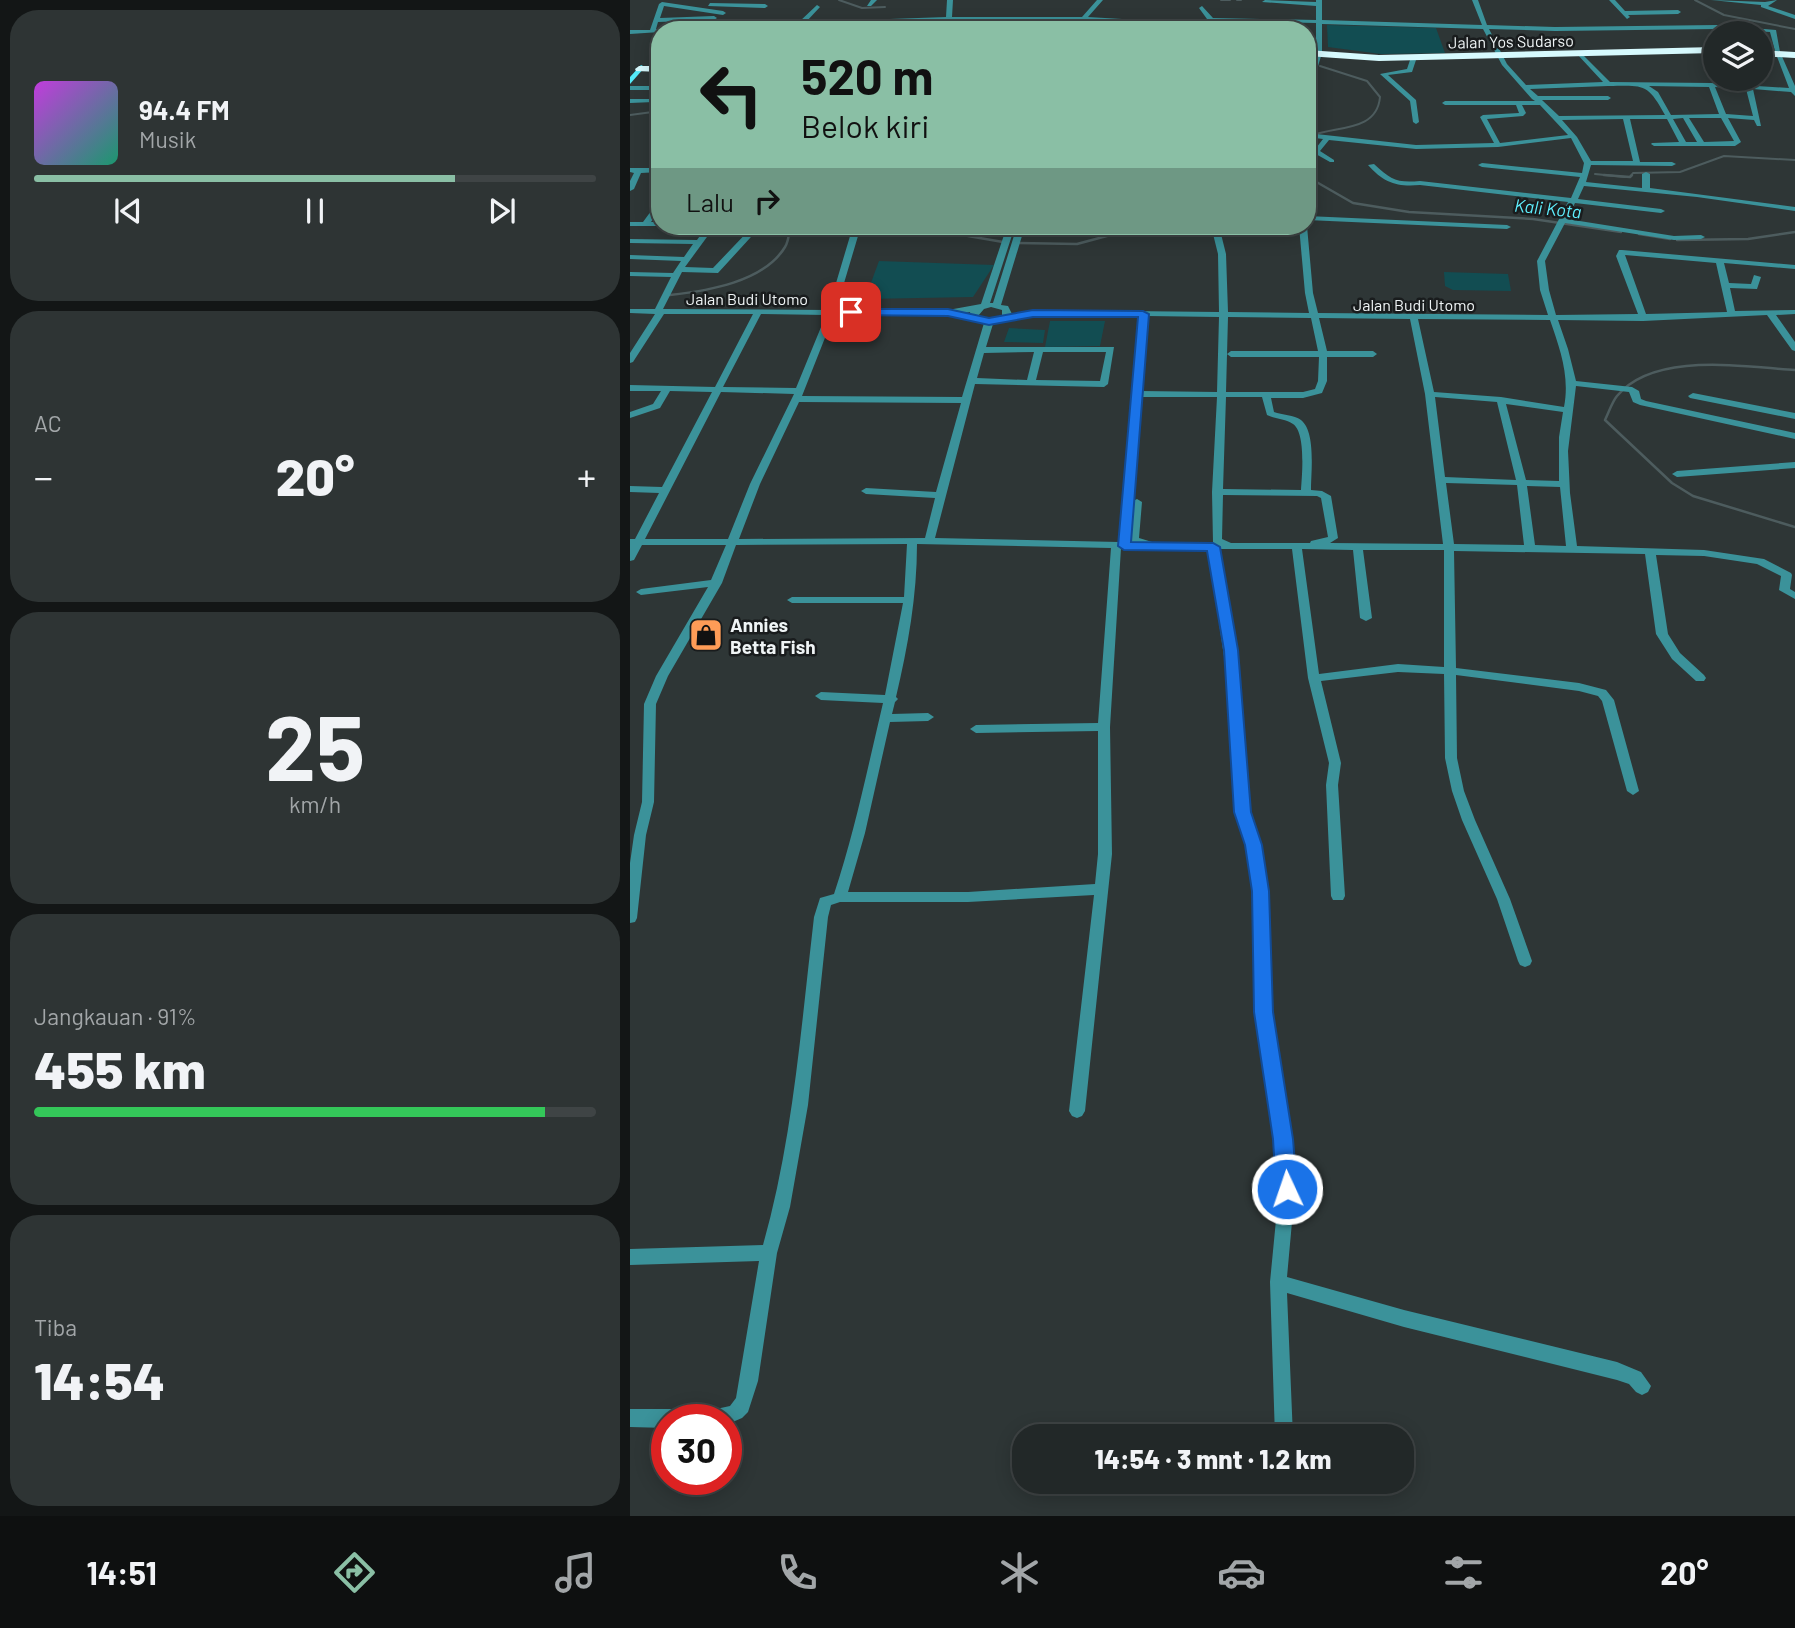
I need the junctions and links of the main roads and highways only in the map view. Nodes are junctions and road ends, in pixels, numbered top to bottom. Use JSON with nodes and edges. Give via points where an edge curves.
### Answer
{"nodes":[{"id":1,"x":1681,"y":49,"type":"junction"},
{"id":2,"x":1703,"y":49,"type":"edge"},
{"id":3,"x":1319,"y":52,"type":"joint"},
{"id":4,"x":1773,"y":52,"type":"edge"},
{"id":5,"x":1496,"y":53,"type":"junction"},
{"id":6,"x":1795,"y":54,"type":"edge"},
{"id":7,"x":634,"y":68,"type":"edge"},
{"id":8,"x":630,"y":82,"type":"edge"}],
"edges":[{"from":1,"to":2,"type":"highway","name":"Jalan Yos Sudarso"},
{"from":1,"to":5,"type":"highway","name":"Jalan Yos Sudarso"},
{"from":1,"to":5,"type":"highway","name":"Jalan Yos Sudarso"},
{"from":3,"to":5,"type":"highway","name":"Jalan Yos Sudarso"},
{"from":3,"to":5,"type":"highway","name":"Jalan Yos Sudarso","via":[[1371,57]]},
{"from":4,"to":6,"type":"highway"},
{"from":7,"to":8,"type":"main road"}]}
